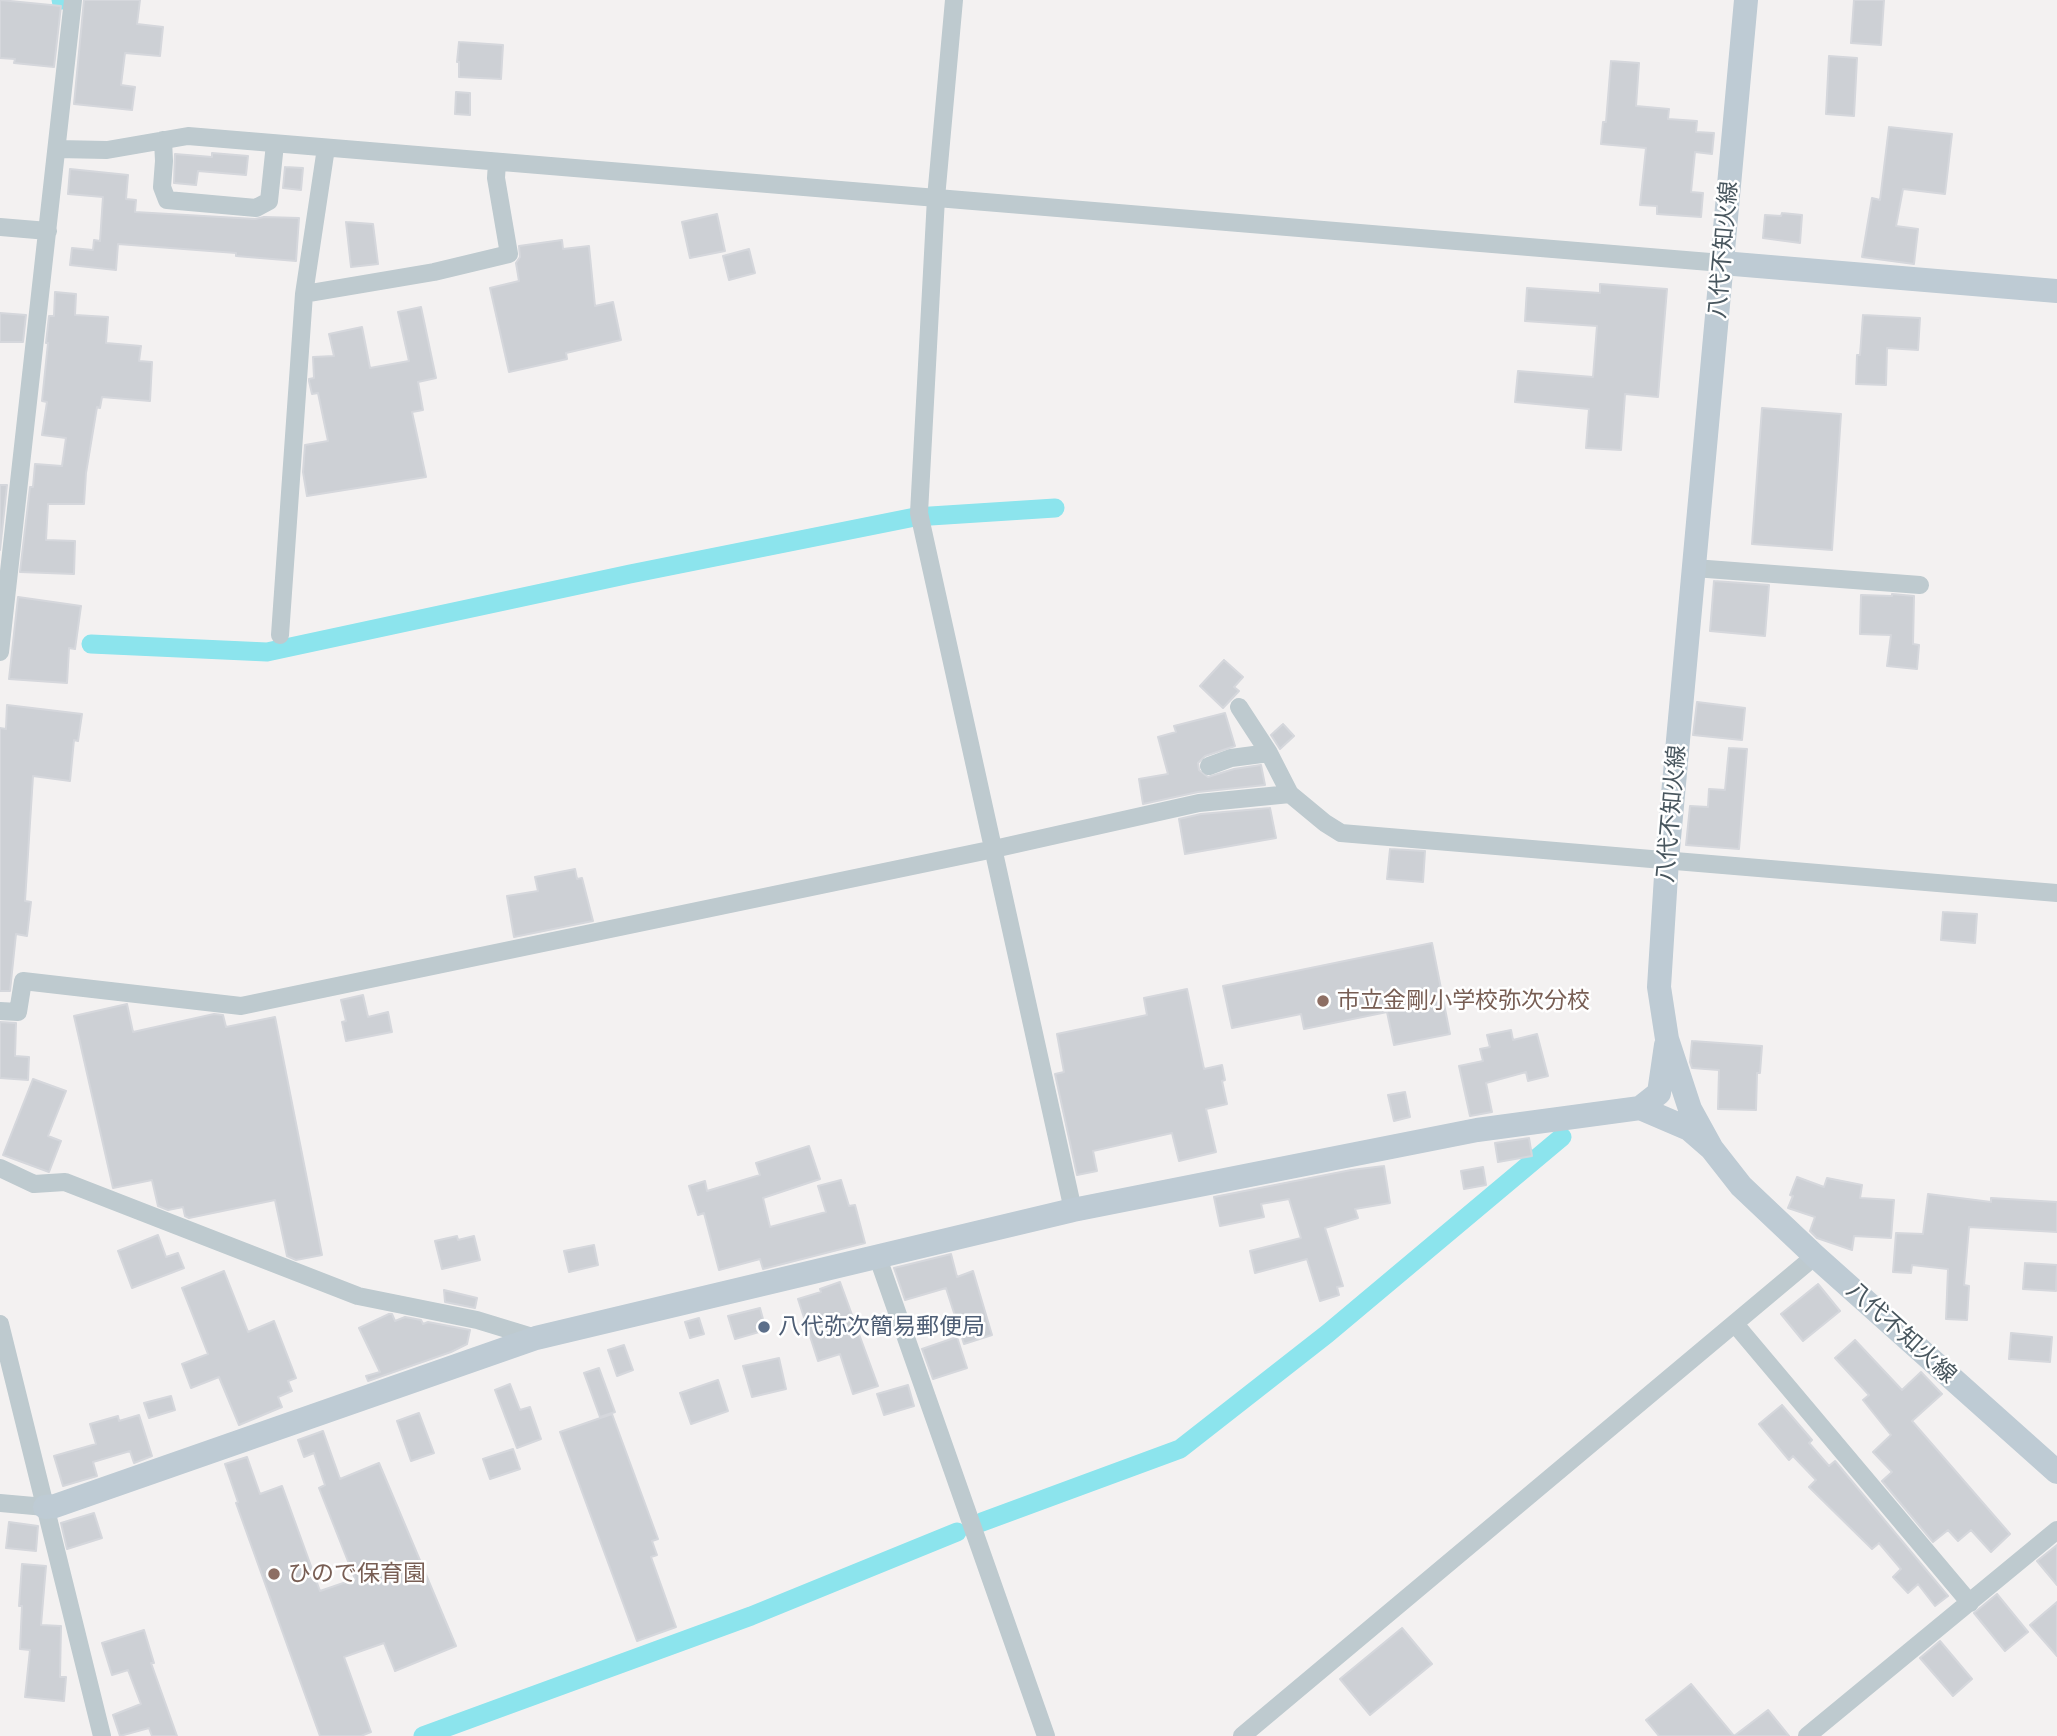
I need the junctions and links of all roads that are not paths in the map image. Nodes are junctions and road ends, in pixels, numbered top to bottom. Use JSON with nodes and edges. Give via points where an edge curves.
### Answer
{"nodes":[{"id":1,"x":73,"y":0,"type":"edge"},
{"id":2,"x":954,"y":0,"type":"edge"},
{"id":3,"x":1746,"y":0,"type":"edge"},
{"id":4,"x":163,"y":140,"type":"junction"},
{"id":5,"x":275,"y":144,"type":"junction"},
{"id":6,"x":326,"y":148,"type":"junction"},
{"id":7,"x":57,"y":149,"type":"junction"},
{"id":8,"x":497,"y":162,"type":"junction"},
{"id":9,"x":936,"y":198,"type":"junction"},
{"id":10,"x":0,"y":228,"type":"edge"},
{"id":11,"x":47,"y":231,"type":"junction"},
{"id":12,"x":1722,"y":263,"type":"junction"},
{"id":13,"x":2057,"y":291,"type":"edge"},
{"id":14,"x":304,"y":294,"type":"junction"},
{"id":15,"x":1694,"y":568,"type":"junction"},
{"id":16,"x":1920,"y":585,"type":"dead end"},
{"id":17,"x":280,"y":635,"type":"dead end"},
{"id":18,"x":0,"y":652,"type":"edge"},
{"id":19,"x":1239,"y":707,"type":"dead end"},
{"id":20,"x":1269,"y":752,"type":"junction"},
{"id":21,"x":1209,"y":766,"type":"dead end"},
{"id":22,"x":1290,"y":794,"type":"junction"},
{"id":23,"x":993,"y":849,"type":"junction"},
{"id":24,"x":1667,"y":860,"type":"junction"},
{"id":25,"x":2057,"y":893,"type":"edge"},
{"id":26,"x":0,"y":1011,"type":"edge"},
{"id":27,"x":1667,"y":1039,"type":"junction"},
{"id":28,"x":1640,"y":1108,"type":"junction"},
{"id":29,"x":1712,"y":1149,"type":"junction"},
{"id":30,"x":0,"y":1168,"type":"edge"},
{"id":31,"x":1073,"y":1210,"type":"junction"},
{"id":32,"x":1815,"y":1256,"type":"junction"},
{"id":33,"x":878,"y":1258,"type":"junction"},
{"id":34,"x":0,"y":1324,"type":"edge"},
{"id":35,"x":1735,"y":1324,"type":"junction"},
{"id":36,"x":536,"y":1338,"type":"junction"},
{"id":37,"x":2057,"y":1472,"type":"edge"},
{"id":38,"x":0,"y":1503,"type":"edge"},
{"id":39,"x":45,"y":1507,"type":"junction"},
{"id":40,"x":2057,"y":1530,"type":"edge"},
{"id":41,"x":1970,"y":1602,"type":"junction"},
{"id":42,"x":102,"y":1736,"type":"edge"},
{"id":43,"x":1046,"y":1736,"type":"edge"},
{"id":44,"x":1242,"y":1736,"type":"edge"},
{"id":45,"x":1807,"y":1736,"type":"edge"}],
"edges":[{"from":1,"to":7,"type":"street"},
{"from":2,"to":9,"type":"street"},
{"from":3,"to":12,"type":"street","name":"八代不知火線"},
{"from":4,"to":5,"type":"street","via":[[188,136]]},
{"from":4,"to":5,"type":"street","via":[[162,187],[167,200],[256,208],[269,201]]},
{"from":4,"to":7,"type":"street","via":[[107,150]]},
{"from":5,"to":6,"type":"street"},
{"from":6,"to":8,"type":"street"},
{"from":6,"to":14,"type":"street"},
{"from":7,"to":11,"type":"street"},
{"from":8,"to":9,"type":"street"},
{"from":8,"to":14,"type":"street","via":[[509,254]]},
{"from":9,"to":12,"type":"street"},
{"from":9,"to":23,"type":"street","via":[[919,513]]},
{"from":10,"to":11,"type":"street"},
{"from":11,"to":18,"type":"street"},
{"from":12,"to":13,"type":"street"},
{"from":12,"to":15,"type":"street","name":"八代不知火線"},
{"from":14,"to":17,"type":"street"},
{"from":15,"to":16,"type":"street"},
{"from":15,"to":24,"type":"street","name":"八代不知火線"},
{"from":19,"to":20,"type":"street"},
{"from":20,"to":21,"type":"street"},
{"from":20,"to":22,"type":"street"},
{"from":22,"to":23,"type":"street","via":[[1199,803]]},
{"from":22,"to":24,"type":"street","via":[[1341,833]]},
{"from":23,"to":26,"type":"street","via":[[241,1006],[23,981],[18,1012]]},
{"from":23,"to":31,"type":"street"},
{"from":24,"to":25,"type":"street"},
{"from":24,"to":27,"type":"street","name":"八代不知火線","via":[[1660,987]]},
{"from":27,"to":28,"type":"street","via":[[1659,1093]]},
{"from":27,"to":29,"type":"street","name":"八代不知火線","via":[[1690,1109]]},
{"from":28,"to":29,"type":"street","via":[[1689,1129]]},
{"from":28,"to":31,"type":"street","via":[[1477,1130]]},
{"from":29,"to":32,"type":"street","name":"八代不知火線","via":[[1741,1186]]},
{"from":30,"to":36,"type":"street","via":[[34,1184],[65,1181],[358,1296],[477,1320]]},
{"from":31,"to":33,"type":"street"},
{"from":32,"to":35,"type":"street"},
{"from":32,"to":37,"type":"street","name":"八代不知火線"},
{"from":33,"to":36,"type":"street"},
{"from":33,"to":43,"type":"street"},
{"from":34,"to":39,"type":"street"},
{"from":35,"to":41,"type":"street"},
{"from":35,"to":44,"type":"street"},
{"from":36,"to":39,"type":"street"},
{"from":38,"to":39,"type":"street"},
{"from":39,"to":42,"type":"street"},
{"from":40,"to":41,"type":"street"},
{"from":41,"to":45,"type":"street"}]}
